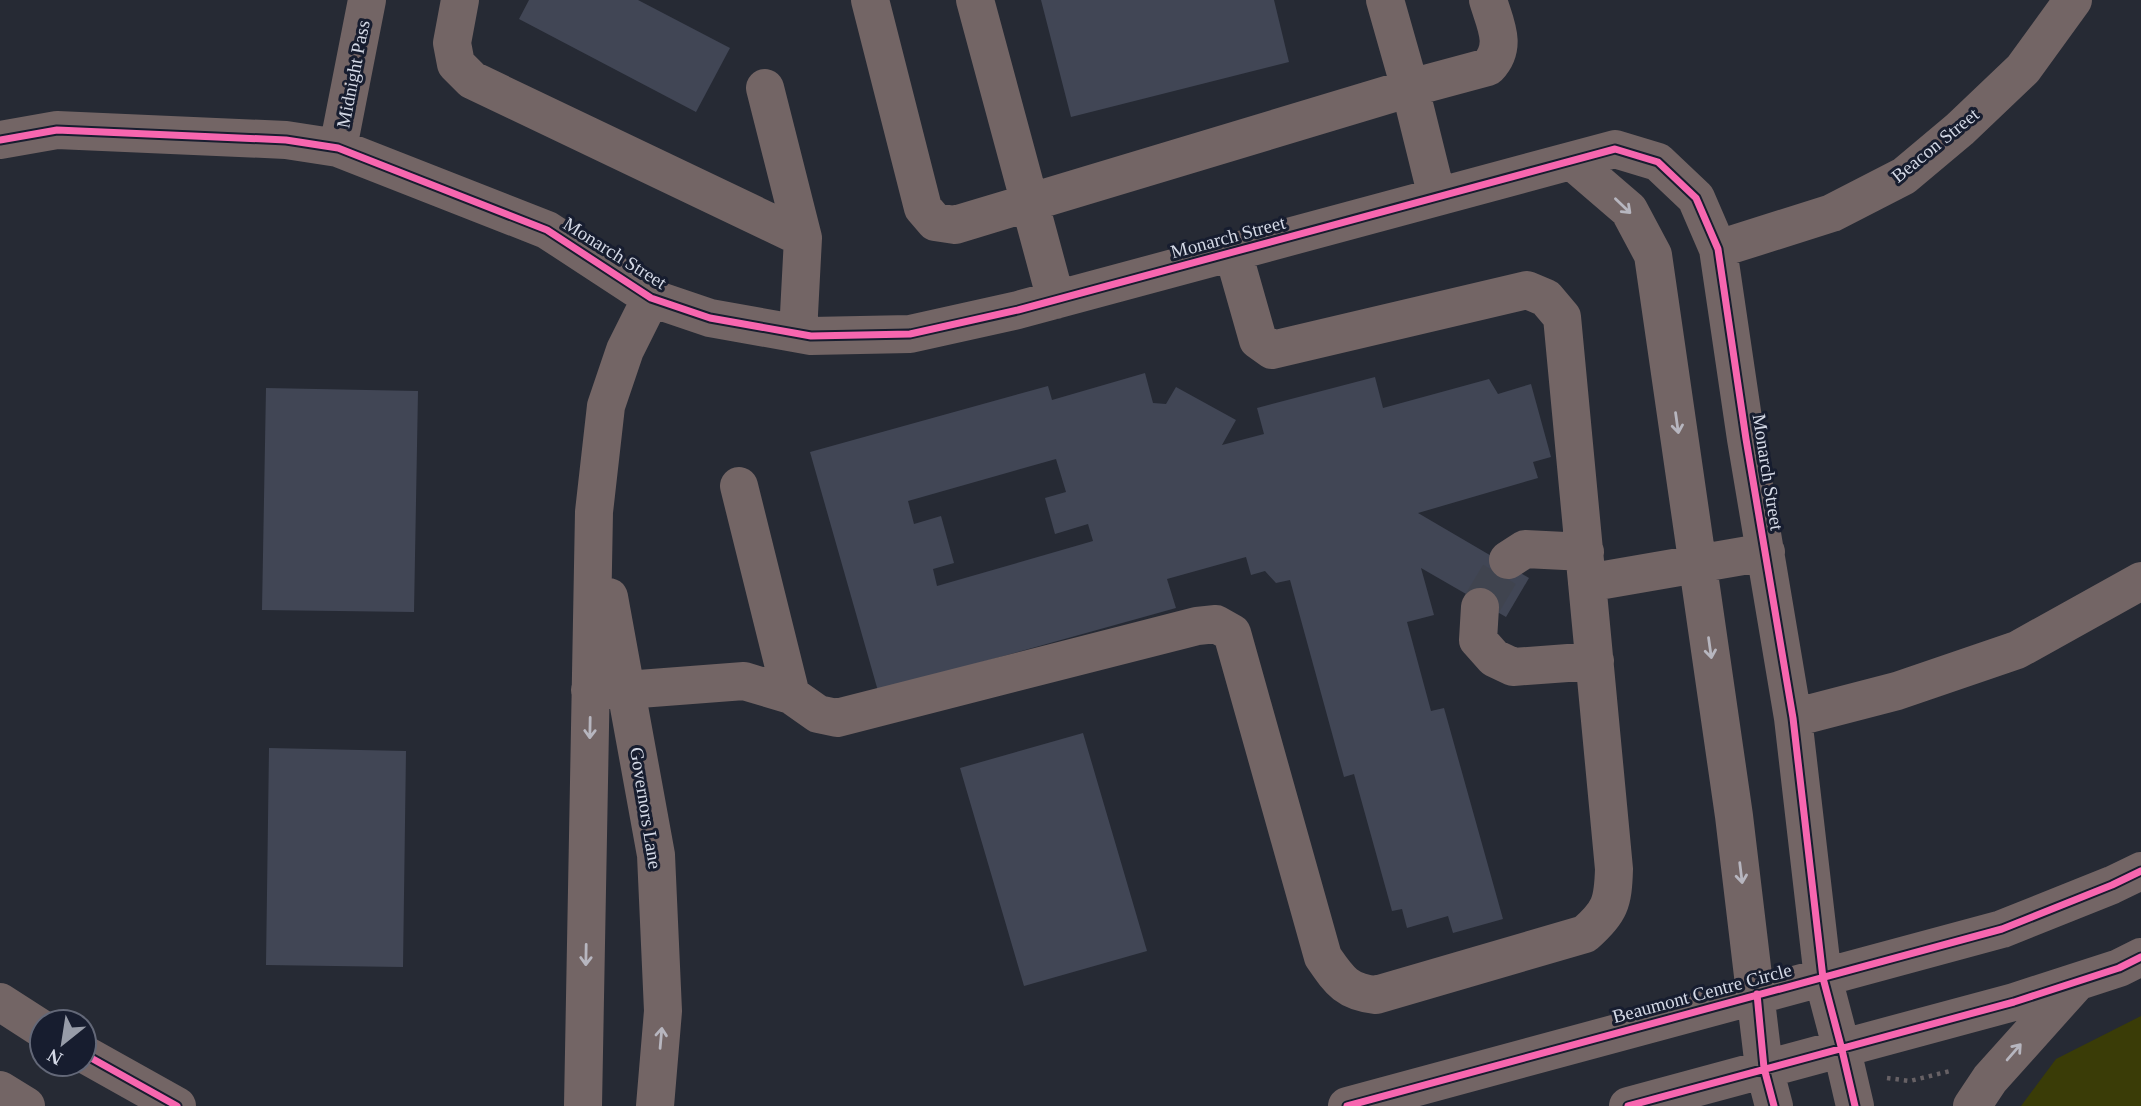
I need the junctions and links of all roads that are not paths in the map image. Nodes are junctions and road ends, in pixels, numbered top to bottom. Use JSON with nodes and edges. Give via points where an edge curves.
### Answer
{"nodes":[{"id":1,"x":367,"y":0,"type":"edge"},
{"id":2,"x":460,"y":0,"type":"edge"},
{"id":3,"x":870,"y":0,"type":"edge"},
{"id":4,"x":975,"y":0,"type":"edge"},
{"id":5,"x":1385,"y":0,"type":"edge"},
{"id":6,"x":1488,"y":0,"type":"edge"},
{"id":7,"x":2073,"y":0,"type":"edge"},
{"id":8,"x":765,"y":88,"type":"dead end"},
{"id":9,"x":1410,"y":88,"type":"junction"},
{"id":10,"x":0,"y":140,"type":"edge"},
{"id":11,"x":338,"y":148,"type":"junction"},
{"id":12,"x":1572,"y":161,"type":"junction"},
{"id":13,"x":1437,"y":197,"type":"junction"},
{"id":14,"x":1029,"y":203,"type":"junction"},
{"id":15,"x":803,"y":238,"type":"junction"},
{"id":16,"x":1718,"y":249,"type":"junction"},
{"id":17,"x":1233,"y":252,"type":"junction"},
{"id":18,"x":651,"y":298,"type":"junction"},
{"id":19,"x":1056,"y":300,"type":"junction"},
{"id":20,"x":798,"y":333,"type":"junction"},
{"id":21,"x":739,"y":486,"type":"dead end"},
{"id":22,"x":1766,"y":552,"type":"junction"},
{"id":23,"x":1508,"y":560,"type":"dead end"},
{"id":24,"x":1697,"y":563,"type":"junction"},
{"id":25,"x":1586,"y":567,"type":"junction"},
{"id":26,"x":2141,"y":581,"type":"edge"},
{"id":27,"x":1480,"y":607,"type":"tunnel mouth"},
{"id":28,"x":1595,"y":661,"type":"junction"},
{"id":29,"x":608,"y":690,"type":"junction"},
{"id":30,"x":791,"y":695,"type":"junction"},
{"id":31,"x":1793,"y":718,"type":"junction"},
{"id":32,"x":2141,"y":871,"type":"edge"},
{"id":33,"x":2141,"y":957,"type":"edge"},
{"id":34,"x":1823,"y":978,"type":"junction"},
{"id":35,"x":2078,"y":981,"type":"junction"},
{"id":36,"x":1757,"y":994,"type":"junction"},
{"id":37,"x":0,"y":1002,"type":"edge"},
{"id":38,"x":28,"y":1020,"type":"edge"},
{"id":39,"x":1843,"y":1050,"type":"junction"},
{"id":40,"x":98,"y":1062,"type":"edge"},
{"id":41,"x":1764,"y":1068,"type":"junction"},
{"id":42,"x":0,"y":1090,"type":"edge"},
{"id":43,"x":26,"y":1106,"type":"edge"},
{"id":44,"x":177,"y":1106,"type":"edge"},
{"id":45,"x":583,"y":1106,"type":"edge"},
{"id":46,"x":655,"y":1106,"type":"edge"},
{"id":47,"x":1347,"y":1106,"type":"edge"},
{"id":48,"x":1628,"y":1106,"type":"edge"},
{"id":49,"x":1774,"y":1106,"type":"edge"},
{"id":50,"x":1855,"y":1106,"type":"edge"},
{"id":51,"x":1972,"y":1106,"type":"edge"}],
"edges":[{"from":1,"to":11,"type":"street","name":"Midnight Pass"},
{"from":2,"to":15,"type":"street","via":[[452,43],[456,64],[472,79]]},
{"from":3,"to":14,"type":"street","via":[[923,208],[935,222],[955,225]]},
{"from":4,"to":14,"type":"street"},
{"from":5,"to":9,"type":"street"},
{"from":6,"to":9,"type":"street","via":[[1500,41],[1497,58],[1488,67]]},
{"from":7,"to":16,"type":"street","name":"Beacon Street","via":[[2023,69],[1903,176],[1832,213]]},
{"from":8,"to":15,"type":"street"},
{"from":9,"to":13,"type":"street"},
{"from":9,"to":14,"type":"street"},
{"from":10,"to":11,"type":"street","name":"Monarch Street","via":[[57,130],[286,140]]},
{"from":11,"to":18,"type":"street","name":"Monarch Street","via":[[547,230]]},
{"from":12,"to":13,"type":"street","name":"Monarch Street"},
{"from":12,"to":16,"type":"street","name":"Monarch Street","via":[[1615,149],[1658,162],[1696,198]]},
{"from":12,"to":24,"type":"street","one_way":true,"via":[[1629,209],[1653,256]]},
{"from":13,"to":17,"type":"street","name":"Monarch Street"},
{"from":14,"to":19,"type":"street"},
{"from":15,"to":20,"type":"street"},
{"from":16,"to":22,"type":"street","name":"Monarch Street"},
{"from":17,"to":19,"type":"street","name":"Monarch Street"},
{"from":17,"to":25,"type":"street","via":[[1258,340],[1272,350],[1527,290],[1546,298],[1562,317]]},
{"from":18,"to":20,"type":"street","name":"Monarch Street","via":[[710,317]]},
{"from":18,"to":29,"type":"street","name":"Governors Lane","via":[[625,350],[606,407],[594,512]]},
{"from":19,"to":20,"type":"street","name":"Monarch Street","via":[[911,334]]},
{"from":21,"to":30,"type":"street"},
{"from":22,"to":24,"type":"street"},
{"from":22,"to":31,"type":"street","name":"Monarch Street"},
{"from":23,"to":25,"type":"street","via":[[1525,549]]},
{"from":24,"to":25,"type":"street"},
{"from":24,"to":36,"type":"street","one_way":true},
{"from":25,"to":28,"type":"street"},
{"from":26,"to":31,"type":"street","via":[[2017,650],[1897,691]]},
{"from":27,"to":28,"type":"street","via":[[1478,640],[1494,659],[1513,667]]},
{"from":28,"to":30,"type":"street","via":[[1614,869],[1614,892],[1605,917],[1586,934],[1376,995],[1358,993],[1339,980],[1323,957],[1232,633],[1216,624],[837,718],[818,714]]},
{"from":29,"to":30,"type":"street","via":[[744,681]]},
{"from":29,"to":45,"type":"street","name":"Governors Lane","one_way":true},
{"from":46,"to":29,"type":"street","name":"Governors Lane","one_way":true,"via":[[663,1011],[656,855]]},
{"from":31,"to":34,"type":"street","name":"Monarch Street"},
{"from":32,"to":34,"type":"street","name":"Beaumont Centre Circle","via":[[2002,929]]},
{"from":33,"to":35,"type":"street"},
{"from":34,"to":36,"type":"street","name":"Beaumont Centre Circle"},
{"from":34,"to":39,"type":"street","name":"Monarch Street"},
{"from":35,"to":39,"type":"street"},
{"from":51,"to":35,"type":"street","one_way":true,"via":[[1990,1079]]},
{"from":36,"to":41,"type":"street"},
{"from":36,"to":47,"type":"street","name":"Beaumont Centre Circle"},
{"from":37,"to":38,"type":"street"},
{"from":39,"to":41,"type":"street"},
{"from":39,"to":50,"type":"street","name":"Monarch Street"},
{"from":40,"to":44,"type":"street"},
{"from":41,"to":48,"type":"street"},
{"from":41,"to":49,"type":"street"},
{"from":42,"to":43,"type":"street"}]}
